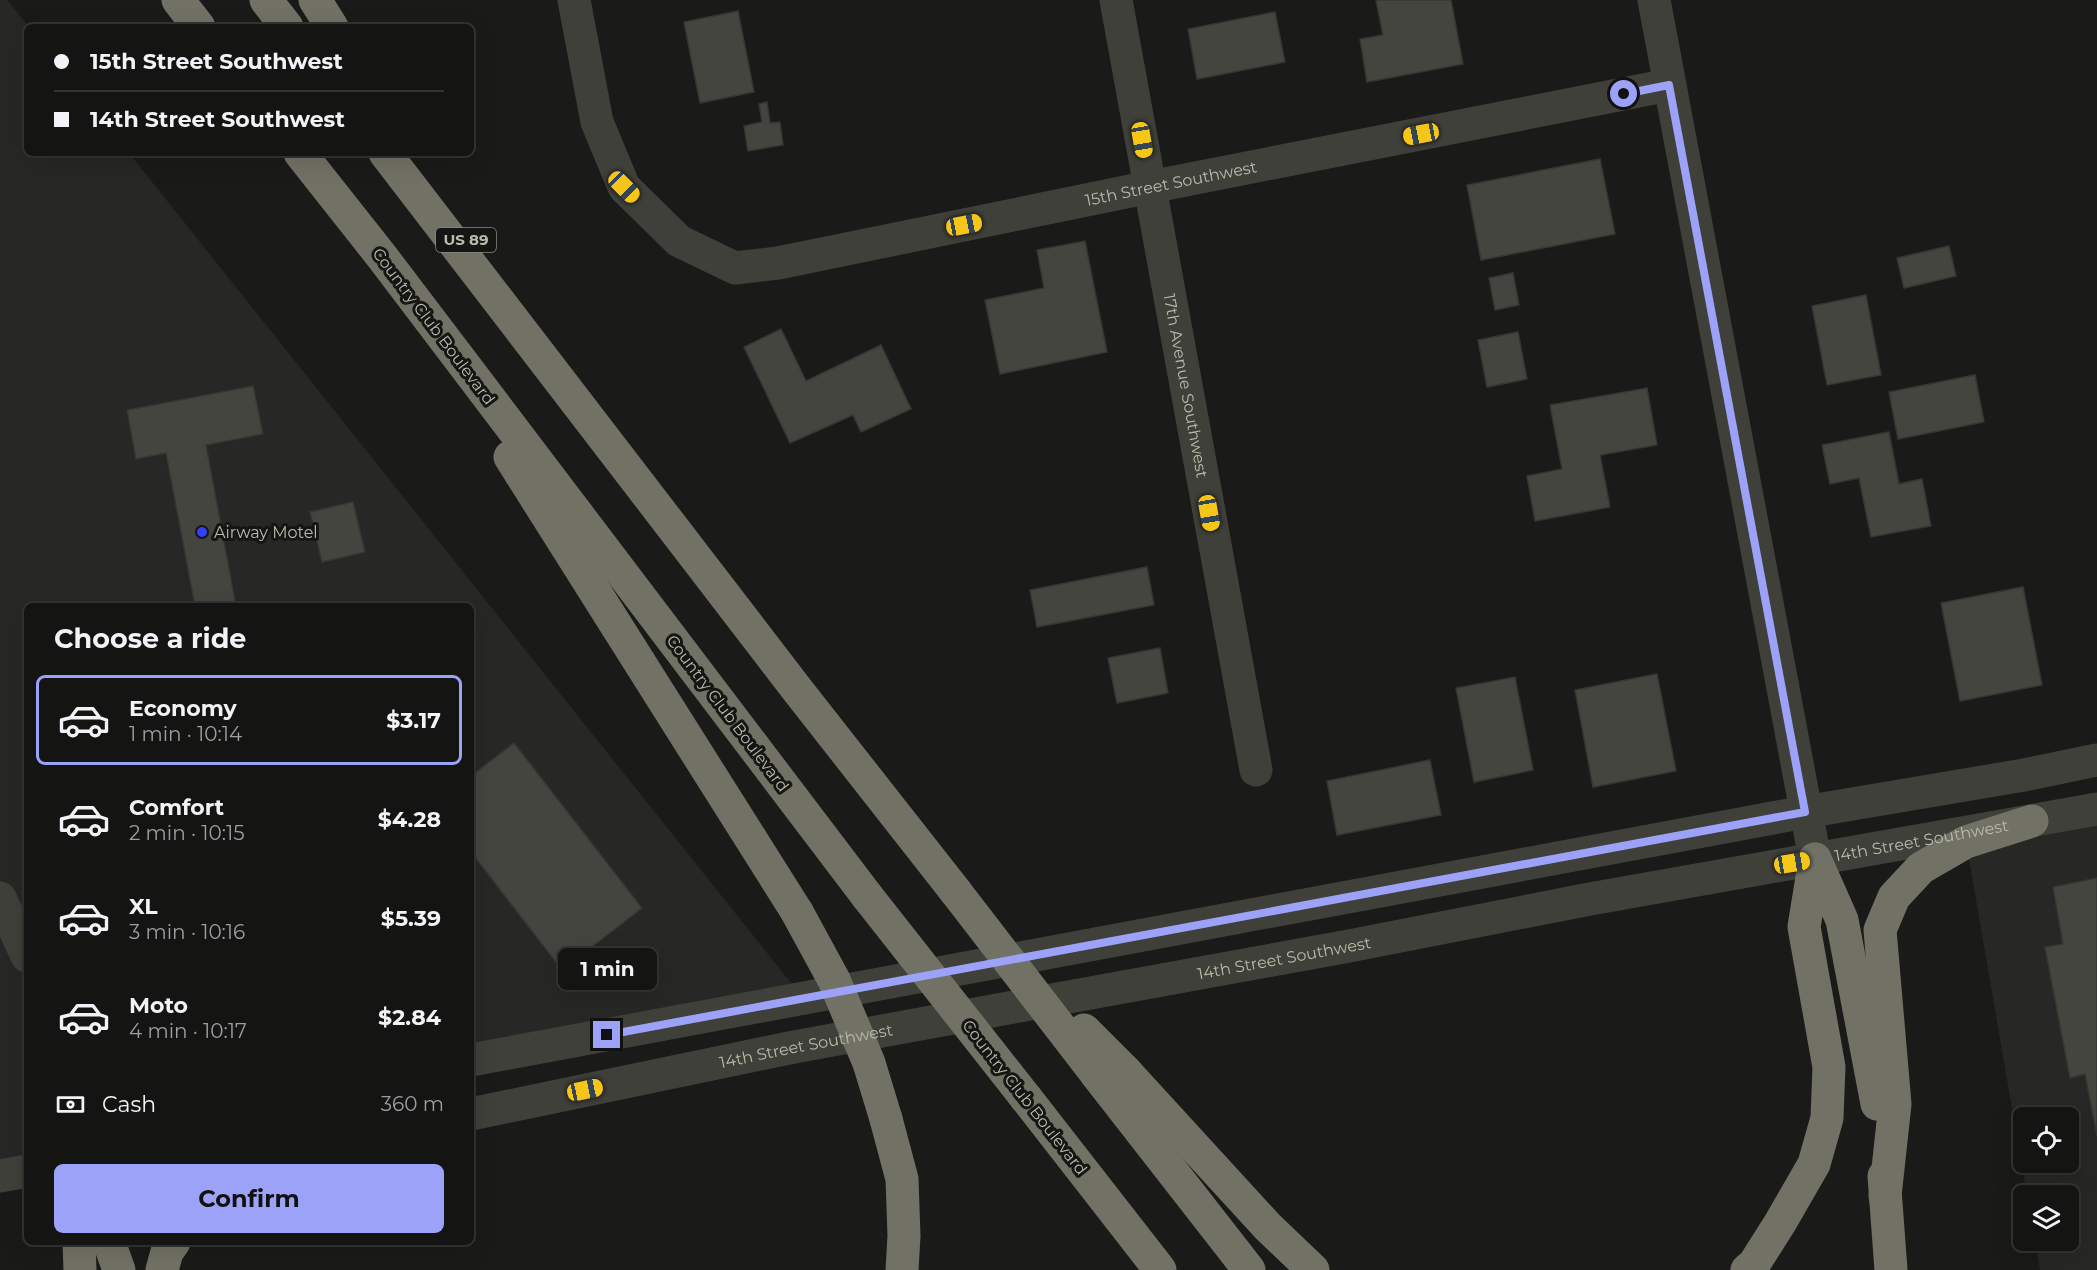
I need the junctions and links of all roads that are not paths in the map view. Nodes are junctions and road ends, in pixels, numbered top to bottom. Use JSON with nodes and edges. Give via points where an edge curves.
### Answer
{"nodes":[{"id":1,"x":178,"y":0,"type":"edge"},
{"id":2,"x":266,"y":0,"type":"edge"},
{"id":3,"x":315,"y":0,"type":"edge"},
{"id":4,"x":574,"y":0,"type":"edge"},
{"id":5,"x":1116,"y":0,"type":"edge"},
{"id":6,"x":1654,"y":0,"type":"edge"},
{"id":7,"x":197,"y":24,"type":"edge"},
{"id":8,"x":285,"y":24,"type":"edge"},
{"id":9,"x":330,"y":24,"type":"edge"},
{"id":10,"x":1669,"y":85,"type":"junction"},
{"id":11,"x":302,"y":156,"type":"edge"},
{"id":12,"x":387,"y":156,"type":"edge"},
{"id":13,"x":413,"y":156,"type":"edge"},
{"id":14,"x":1150,"y":187,"type":"junction"},
{"id":15,"x":383,"y":258,"type":"junction"},
{"id":16,"x":520,"y":327,"type":"junction"},
{"id":17,"x":2097,"y":760,"type":"edge"},
{"id":18,"x":1256,"y":770,"type":"dead end"},
{"id":19,"x":2097,"y":809,"type":"edge"},
{"id":20,"x":1805,"y":812,"type":"junction"},
{"id":21,"x":2032,"y":821,"type":"junction"},
{"id":22,"x":1815,"y":859,"type":"junction"},
{"id":23,"x":0,"y":898,"type":"edge"},
{"id":24,"x":24,"y":950,"type":"edge"},
{"id":25,"x":474,"y":1059,"type":"edge"},
{"id":26,"x":1111,"y":1073,"type":"junction"},
{"id":27,"x":474,"y":1113,"type":"edge"},
{"id":28,"x":24,"y":1172,"type":"edge"},
{"id":29,"x":0,"y":1176,"type":"edge"},
{"id":30,"x":1885,"y":1196,"type":"junction"},
{"id":31,"x":79,"y":1245,"type":"edge"},
{"id":32,"x":110,"y":1245,"type":"edge"},
{"id":33,"x":172,"y":1245,"type":"edge"},
{"id":34,"x":80,"y":1270,"type":"edge"},
{"id":35,"x":119,"y":1270,"type":"edge"},
{"id":36,"x":162,"y":1270,"type":"edge"},
{"id":37,"x":902,"y":1270,"type":"edge"},
{"id":38,"x":1160,"y":1270,"type":"edge"},
{"id":39,"x":1249,"y":1270,"type":"edge"},
{"id":40,"x":1313,"y":1270,"type":"edge"},
{"id":41,"x":1747,"y":1270,"type":"edge"},
{"id":42,"x":1891,"y":1270,"type":"edge"}],
"edges":[{"from":1,"to":7,"type":"highway"},
{"from":2,"to":8,"type":"highway"},
{"from":3,"to":9,"type":"highway"},
{"from":4,"to":14,"type":"street","name":"15th Street Southwest","via":[[597,122],[624,187],[680,241],[735,268],[778,263]]},
{"from":5,"to":14,"type":"street","name":"17th Avenue Southwest"},
{"from":6,"to":10,"type":"street"},
{"from":10,"to":14,"type":"street","name":"15th Street Southwest"},
{"from":10,"to":20,"type":"street"},
{"from":11,"to":15,"type":"highway","name":"Country Club Boulevard"},
{"from":12,"to":16,"type":"highway"},
{"from":13,"to":16,"type":"highway","number":"US 89"},
{"from":14,"to":18,"type":"street","name":"17th Avenue Southwest"},
{"from":15,"to":37,"type":"highway","bridge":true,"via":[[797,912],[834,981],[869,1063],[902,1179]]},
{"from":15,"to":38,"type":"highway","name":"Country Club Boulevard","bridge":true,"via":[[867,896]]},
{"from":16,"to":26,"type":"highway","bridge":true,"via":[[956,892]]},
{"from":17,"to":20,"type":"street"},
{"from":19,"to":21,"type":"street","name":"14th Street Southwest"},
{"from":20,"to":22,"type":"street"},
{"from":20,"to":25,"type":"street"},
{"from":21,"to":22,"type":"street","name":"14th Street Southwest"},
{"from":21,"to":30,"type":"highway","via":[[1966,842],[1921,868],[1894,897],[1880,930],[1895,1104]]},
{"from":22,"to":27,"type":"street","name":"14th Street Southwest","via":[[806,1045]]},
{"from":22,"to":30,"type":"highway","via":[[1842,920],[1879,1114]]},
{"from":22,"to":41,"type":"highway","via":[[1804,927],[1829,1067],[1827,1118],[1814,1164]]},
{"from":23,"to":24,"type":"street"},
{"from":26,"to":39,"type":"highway"},
{"from":26,"to":40,"type":"highway"},
{"from":28,"to":29,"type":"street"},
{"from":30,"to":42,"type":"highway"},
{"from":31,"to":34,"type":"highway"},
{"from":32,"to":35,"type":"highway"},
{"from":33,"to":36,"type":"highway"}]}
